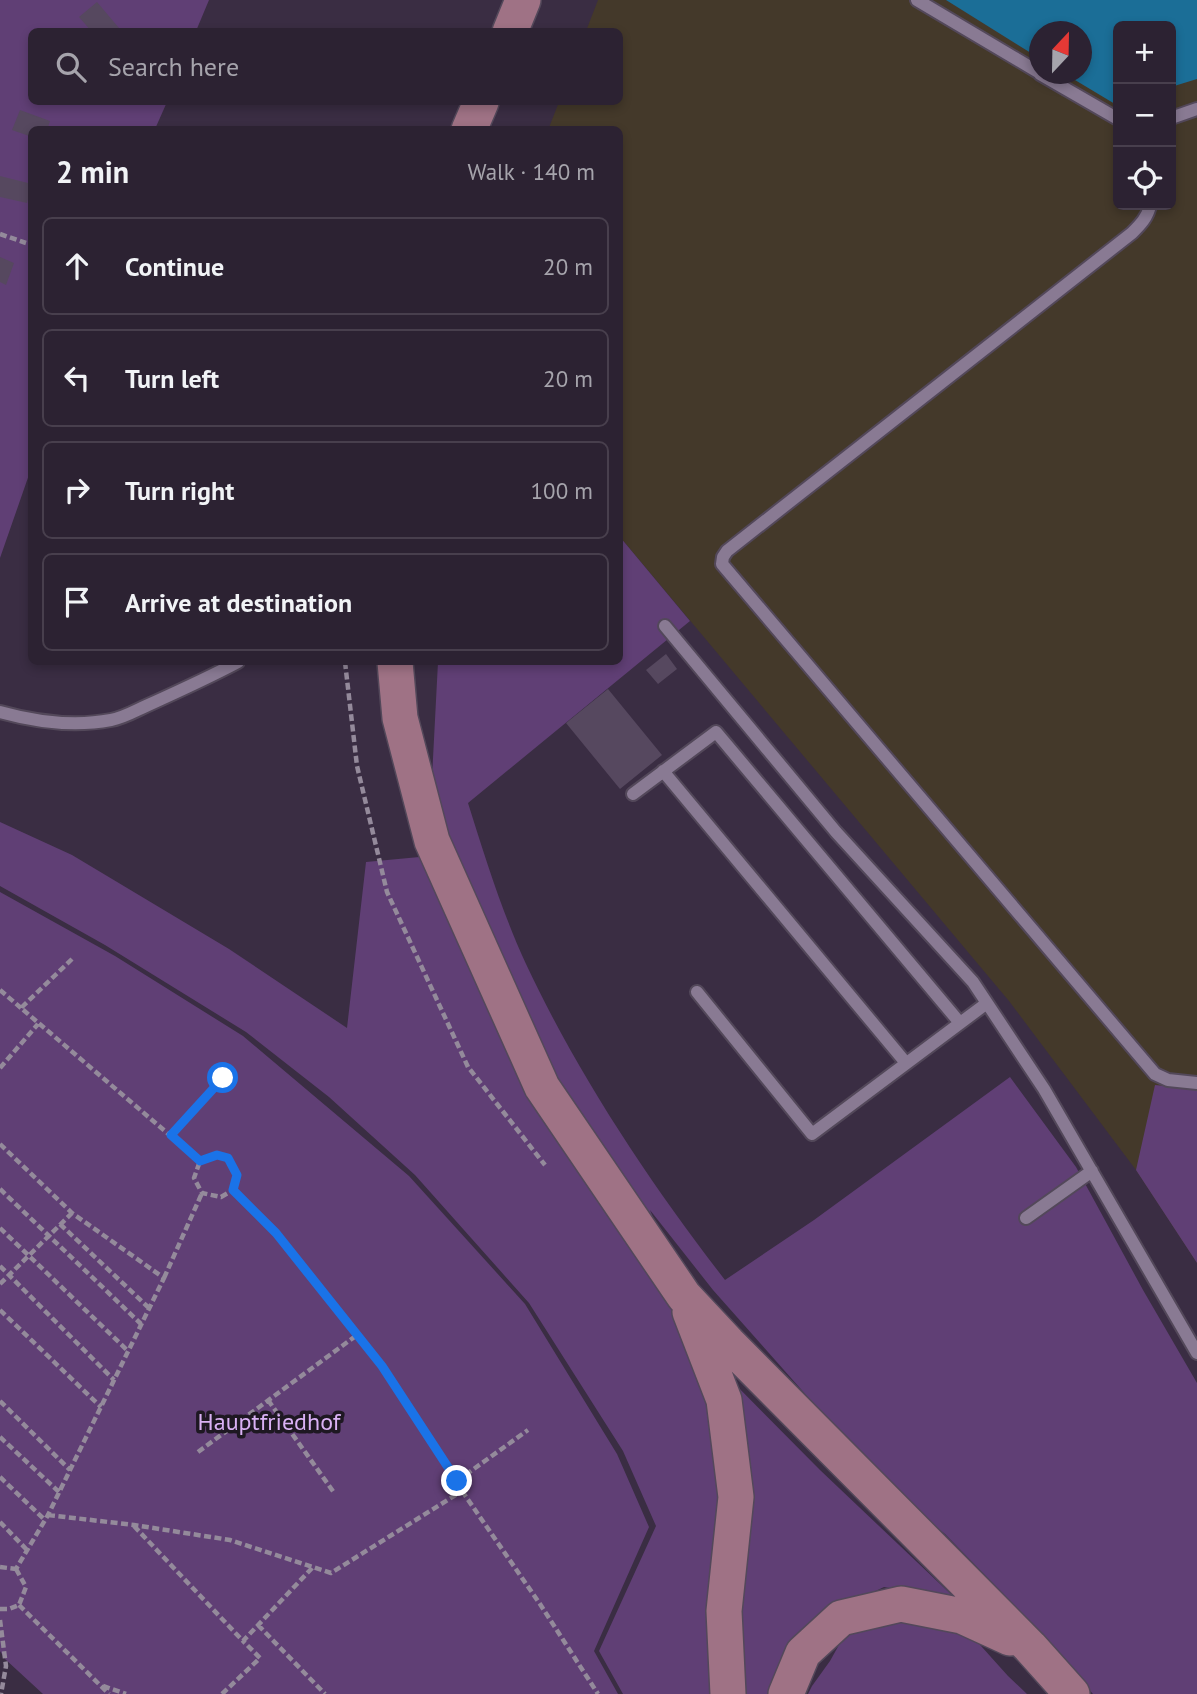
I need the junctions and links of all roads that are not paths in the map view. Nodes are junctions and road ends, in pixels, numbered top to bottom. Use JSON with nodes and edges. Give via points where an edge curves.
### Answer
{"nodes":[{"id":1,"x":523,"y":0,"type":"edge"},
{"id":2,"x":918,"y":0,"type":"edge"},
{"id":3,"x":512,"y":28,"type":"edge"},
{"id":4,"x":1029,"y":66,"type":"edge"},
{"id":5,"x":1059,"y":84,"type":"edge"},
{"id":6,"x":480,"y":105,"type":"edge"},
{"id":7,"x":1197,"y":108,"type":"edge"},
{"id":8,"x":1113,"y":116,"type":"edge"},
{"id":9,"x":1176,"y":116,"type":"edge"},
{"id":10,"x":471,"y":126,"type":"edge"},
{"id":11,"x":1149,"y":210,"type":"edge"},
{"id":12,"x":665,"y":626,"type":"dead end"},
{"id":13,"x":232,"y":665,"type":"edge"},
{"id":14,"x":395,"y":665,"type":"edge"},
{"id":15,"x":0,"y":712,"type":"edge"},
{"id":16,"x":663,"y":771,"type":"junction"},
{"id":17,"x":633,"y":794,"type":"dead end"},
{"id":18,"x":697,"y":992,"type":"dead end"},
{"id":19,"x":987,"y":1003,"type":"junction"},
{"id":20,"x":960,"y":1023,"type":"junction"},
{"id":21,"x":906,"y":1063,"type":"junction"},
{"id":22,"x":1197,"y":1083,"type":"edge"},
{"id":23,"x":1092,"y":1171,"type":"junction"},
{"id":24,"x":1026,"y":1218,"type":"dead end"},
{"id":25,"x":684,"y":1296,"type":"junction"},
{"id":26,"x":1197,"y":1353,"type":"edge"},
{"id":27,"x":1030,"y":1647,"type":"junction"},
{"id":28,"x":728,"y":1694,"type":"edge"},
{"id":29,"x":786,"y":1694,"type":"edge"},
{"id":30,"x":1072,"y":1694,"type":"edge"}],
"edges":[{"from":1,"to":3,"type":"main road"},
{"from":2,"to":4,"type":"lane"},
{"from":5,"to":8,"type":"lane"},
{"from":6,"to":10,"type":"main road"},
{"from":7,"to":9,"type":"lane"},
{"from":11,"to":22,"type":"lane","via":[[1132,233],[727,551],[722,564],[1155,1074]]},
{"from":12,"to":19,"type":"lane","via":[[836,832]]},
{"from":13,"to":15,"type":"lane","via":[[114,720],[46,722]]},
{"from":14,"to":25,"type":"main road","via":[[400,718],[432,841],[542,1087]]},
{"from":16,"to":17,"type":"lane"},
{"from":16,"to":20,"type":"lane","via":[[716,732]]},
{"from":16,"to":21,"type":"lane"},
{"from":18,"to":21,"type":"lane","via":[[812,1135]]},
{"from":19,"to":20,"type":"lane"},
{"from":19,"to":23,"type":"lane"},
{"from":20,"to":21,"type":"lane"},
{"from":23,"to":24,"type":"lane"},
{"from":23,"to":26,"type":"lane"},
{"from":25,"to":27,"type":"main road"},
{"from":25,"to":28,"type":"main road","via":[[724,1400],[736,1497],[724,1611]]},
{"from":27,"to":29,"type":"main road","via":[[962,1616],[901,1604],[841,1618],[803,1653]]},
{"from":27,"to":30,"type":"main road"}]}
